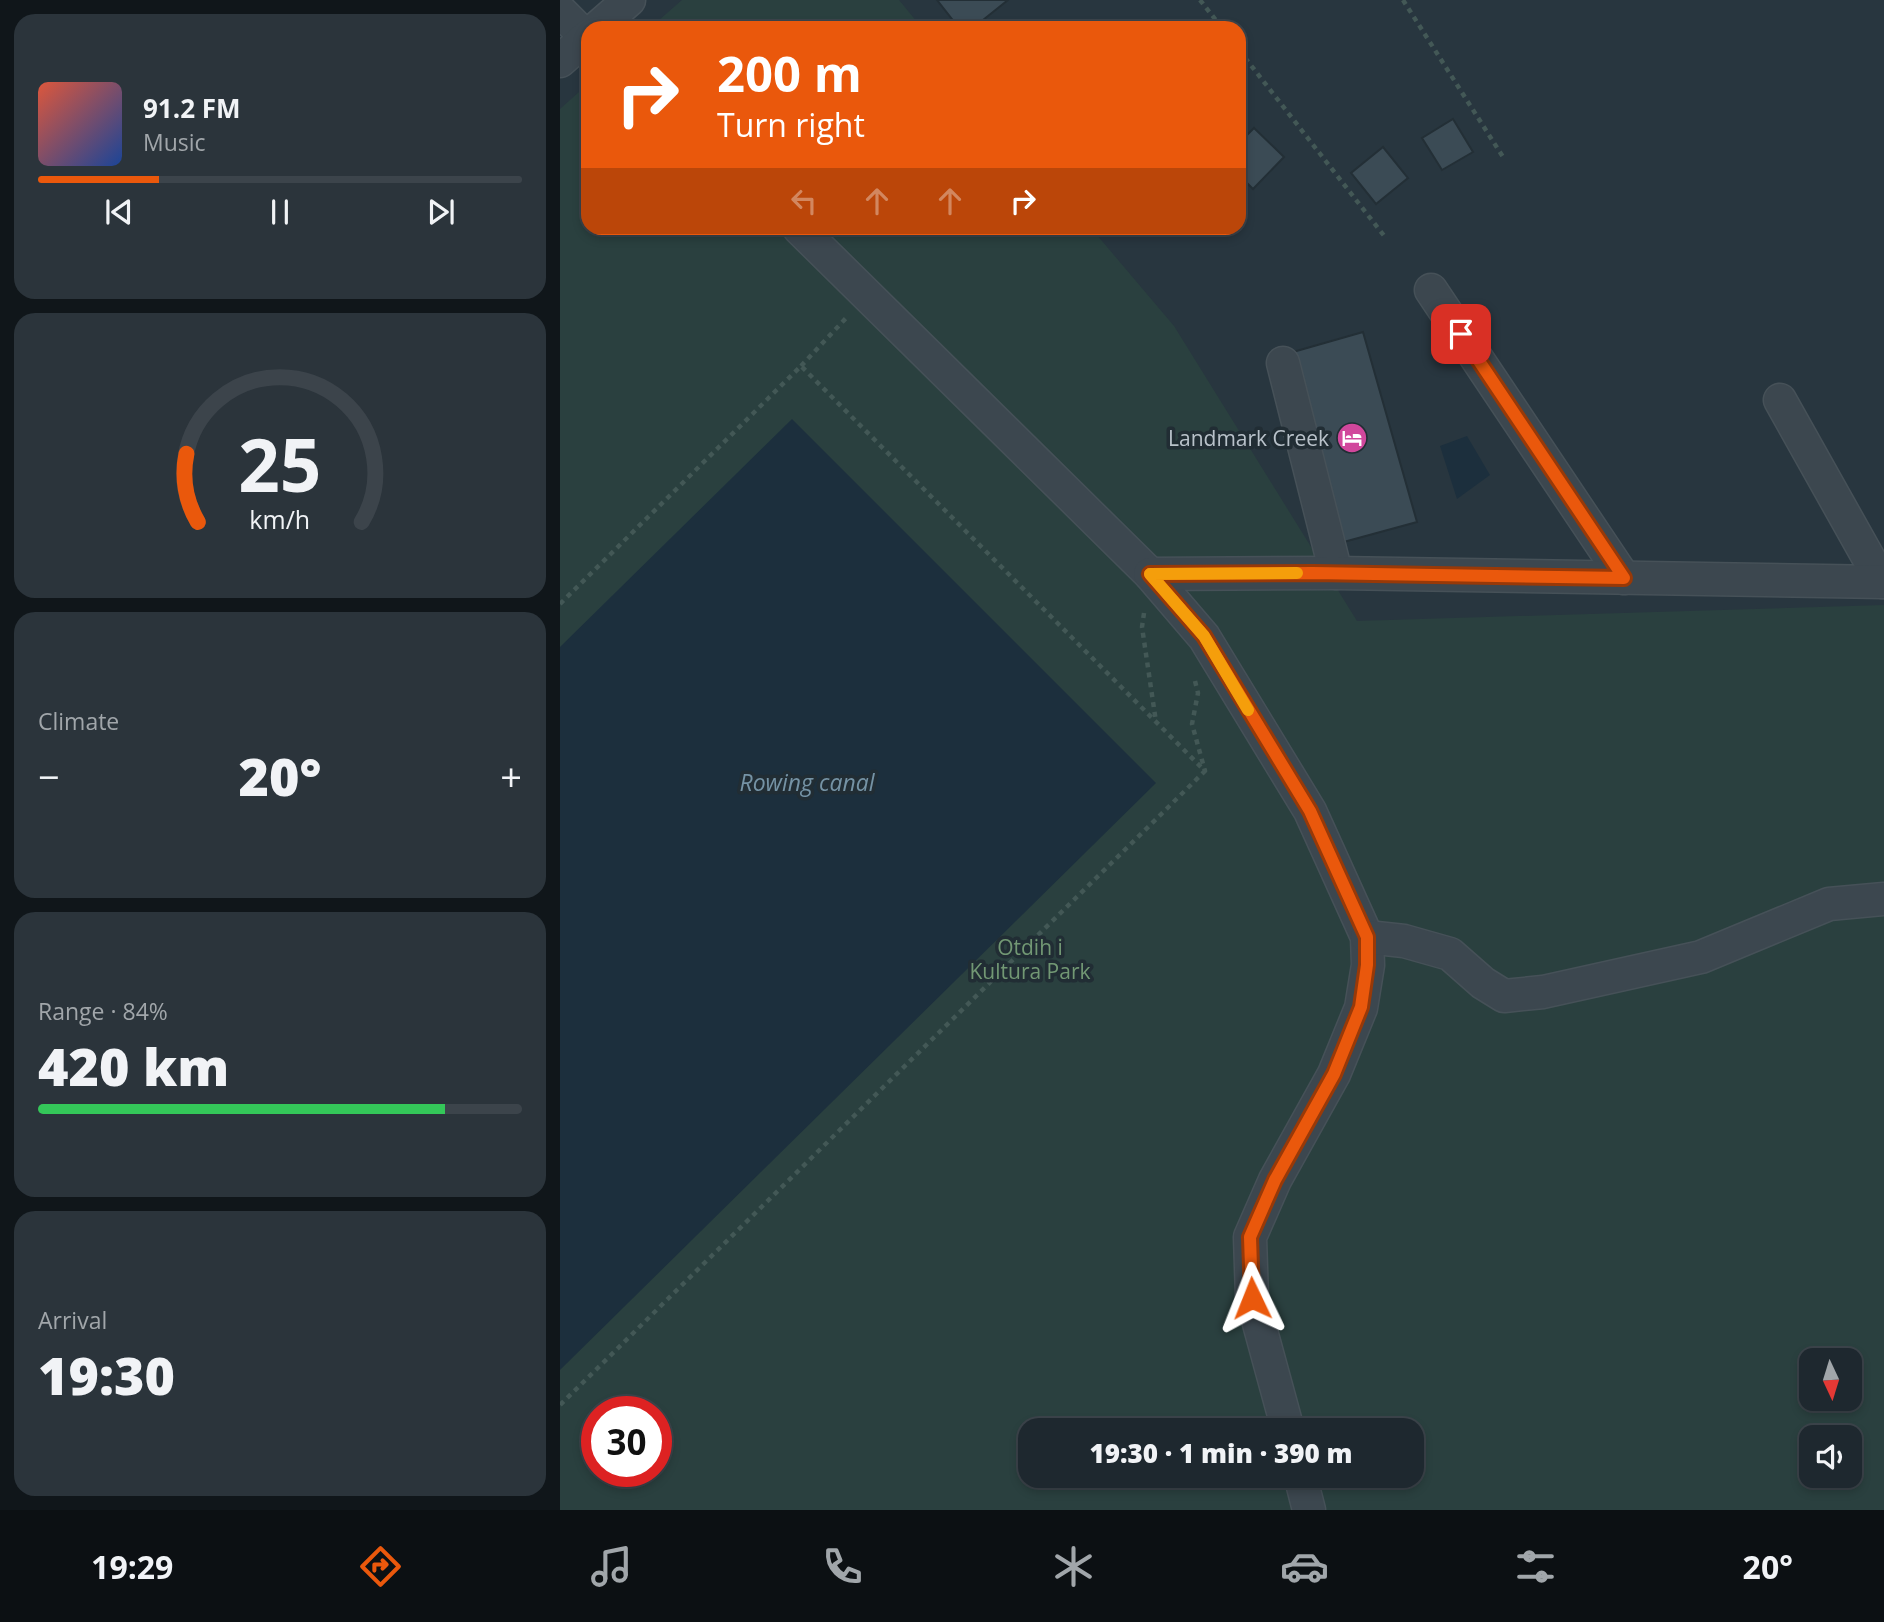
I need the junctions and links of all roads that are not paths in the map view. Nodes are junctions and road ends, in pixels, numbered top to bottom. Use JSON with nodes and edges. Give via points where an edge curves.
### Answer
{"nodes":[{"id":1,"x":629,"y":0,"type":"edge"},
{"id":2,"x":560,"y":11,"type":"edge"},
{"id":3,"x":606,"y":21,"type":"edge"},
{"id":4,"x":581,"y":28,"type":"edge"},
{"id":5,"x":581,"y":43,"type":"edge"},
{"id":6,"x":560,"y":61,"type":"edge"},
{"id":7,"x":806,"y":235,"type":"edge"},
{"id":8,"x":1431,"y":290,"type":"dead end"},
{"id":9,"x":1283,"y":363,"type":"dead end"},
{"id":10,"x":1780,"y":400,"type":"dead end"},
{"id":11,"x":1336,"y":573,"type":"junction"},
{"id":12,"x":1150,"y":574,"type":"junction"},
{"id":13,"x":1624,"y":578,"type":"junction"},
{"id":14,"x":1883,"y":582,"type":"edge"},
{"id":15,"x":1884,"y":899,"type":"edge"},
{"id":16,"x":1367,"y":937,"type":"junction"},
{"id":17,"x":1284,"y":1418,"type":"edge"},
{"id":18,"x":1303,"y":1488,"type":"edge"},
{"id":19,"x":1309,"y":1510,"type":"edge"}],
"edges":[{"from":1,"to":3,"type":"street"},
{"from":2,"to":4,"type":"street"},
{"from":5,"to":6,"type":"street"},
{"from":7,"to":12,"type":"street"},
{"from":8,"to":13,"type":"street"},
{"from":9,"to":11,"type":"street"},
{"from":10,"to":14,"type":"street"},
{"from":11,"to":12,"type":"street"},
{"from":11,"to":13,"type":"street"},
{"from":12,"to":16,"type":"street","via":[[1204,636],[1310,811]]},
{"from":13,"to":14,"type":"street"},
{"from":15,"to":16,"type":"street","via":[[1829,904],[1700,957],[1543,992],[1504,996],[1450,954]]},
{"from":16,"to":17,"type":"street","via":[[1361,1007],[1334,1074],[1275,1180],[1250,1237],[1252,1298]]},
{"from":18,"to":19,"type":"street"}]}
